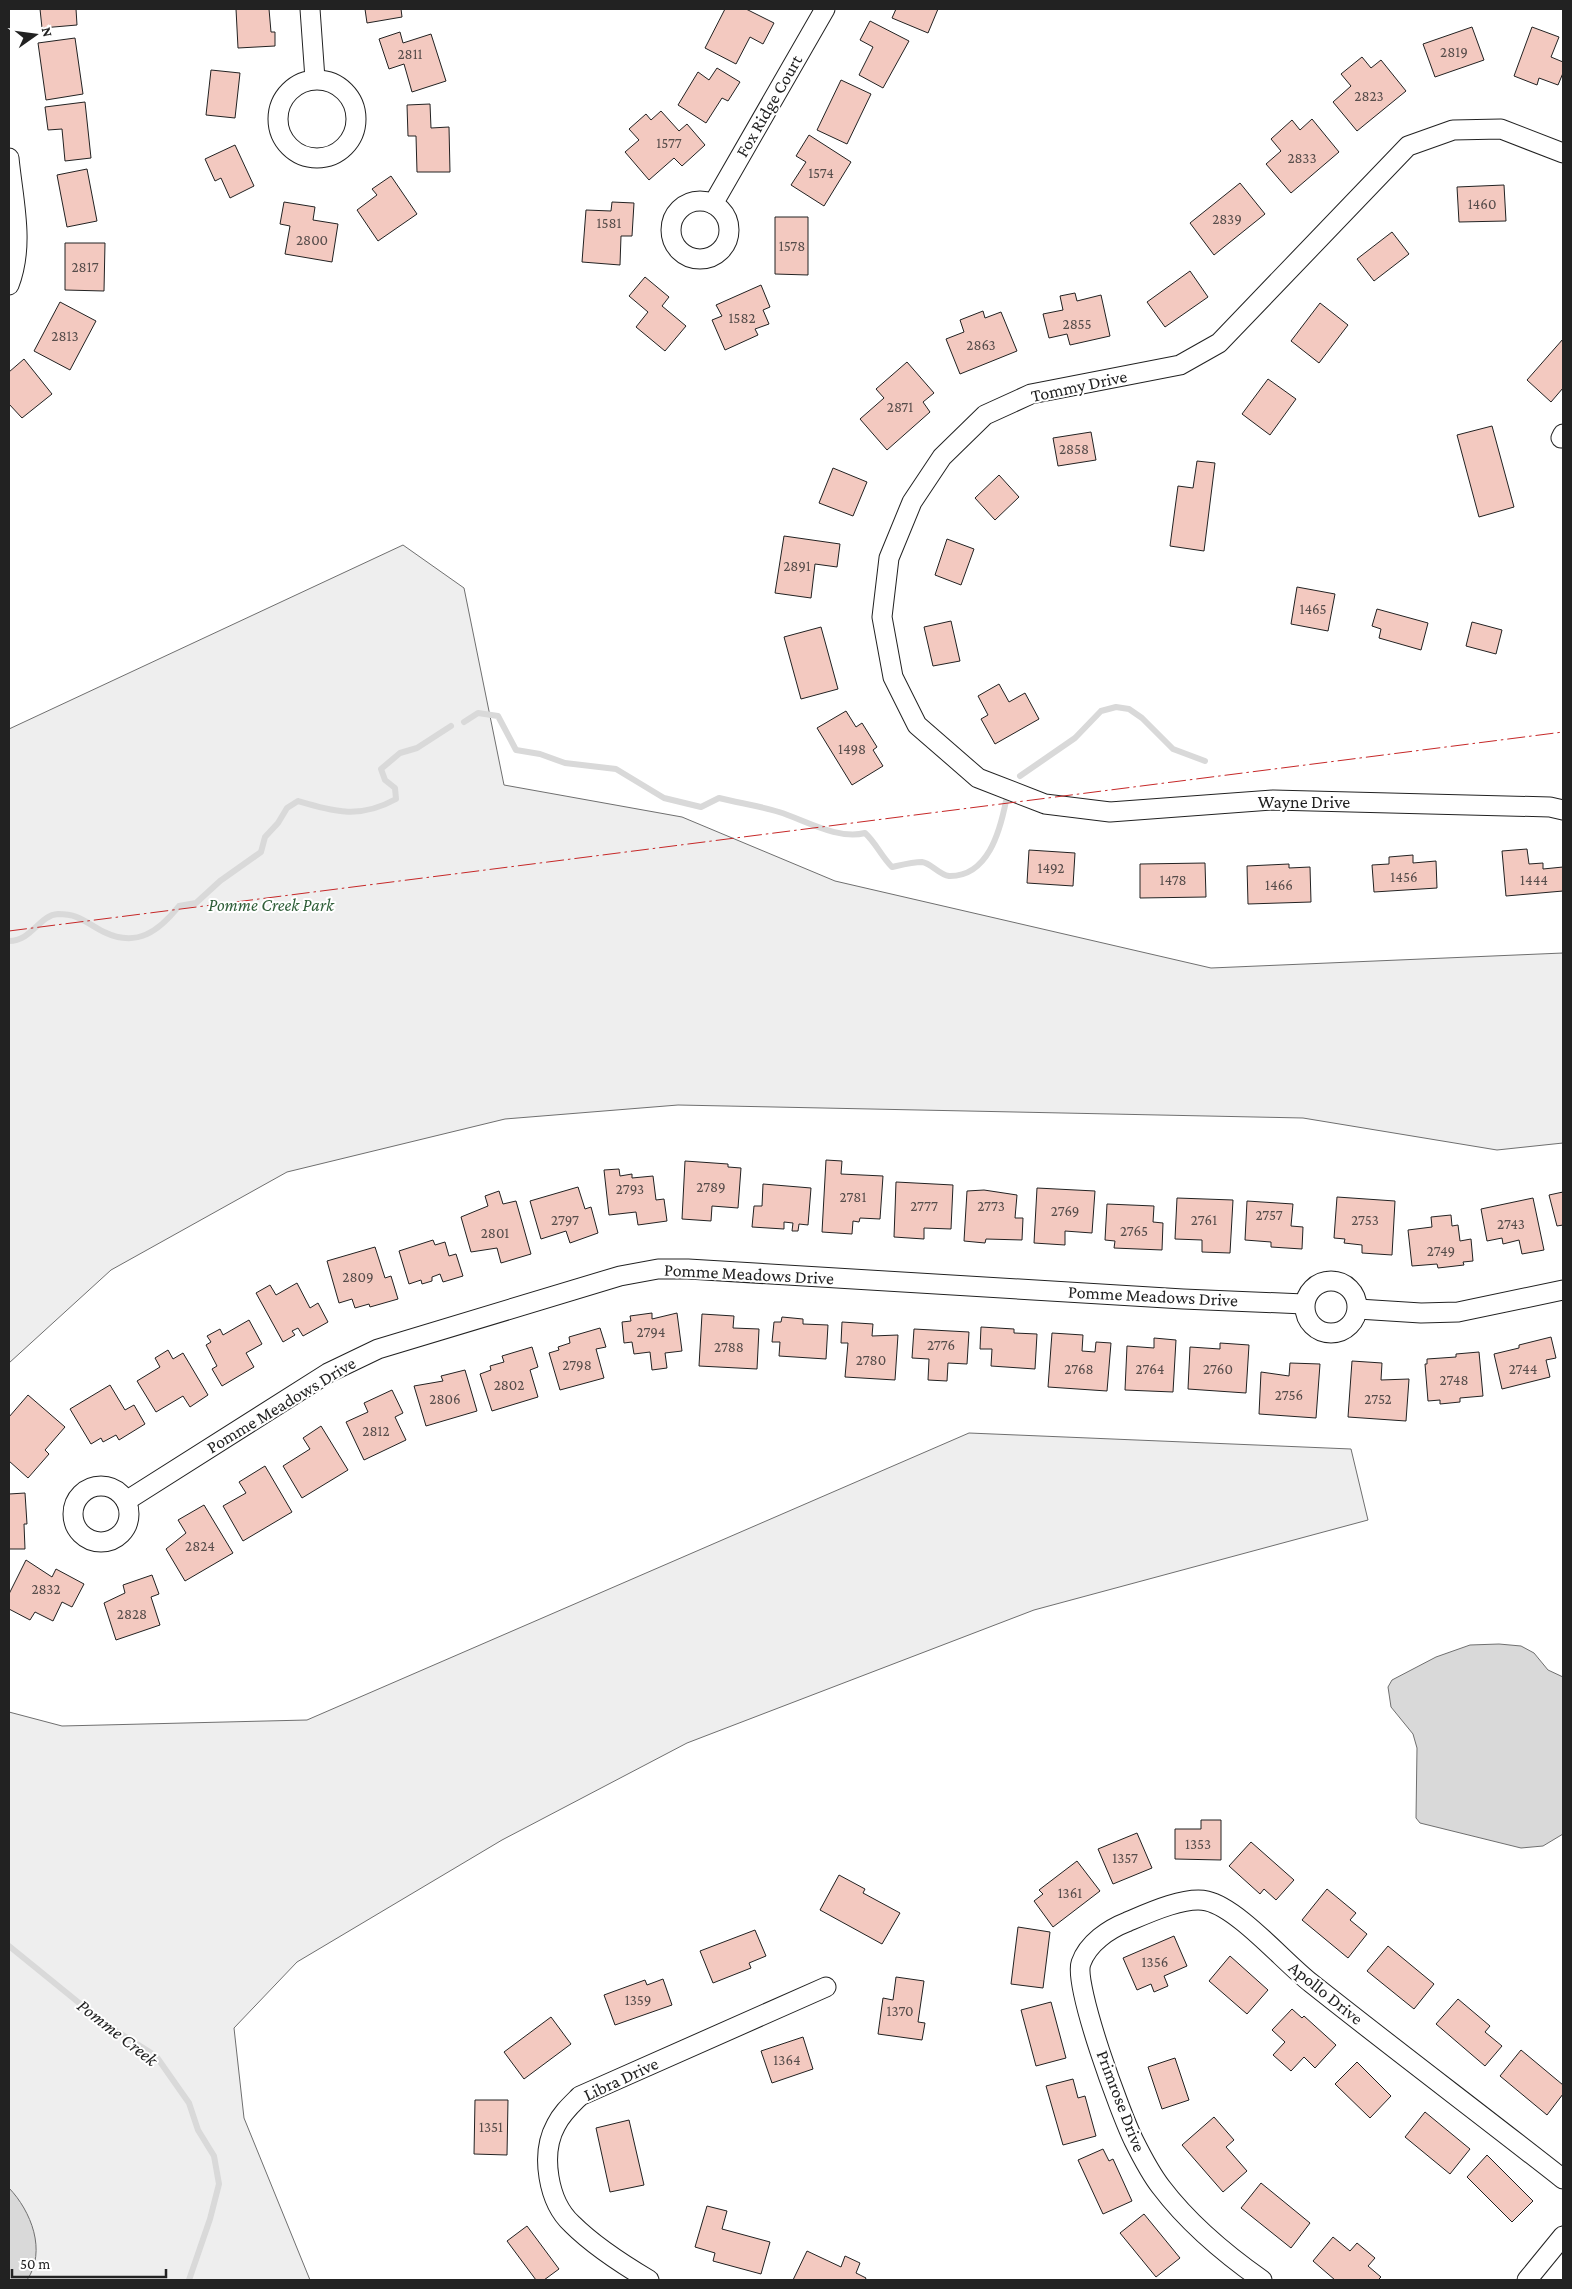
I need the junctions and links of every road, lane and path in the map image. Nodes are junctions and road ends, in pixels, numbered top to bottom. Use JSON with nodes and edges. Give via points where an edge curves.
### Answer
{"nodes":[{"id":1,"x":310,"y":9,"type":"edge"},
{"id":2,"x":824,"y":9,"type":"edge"},
{"id":3,"x":315,"y":79,"type":"junction"},
{"id":4,"x":1563,"y":153,"type":"edge"},
{"id":5,"x":9,"y":158,"type":"edge"},
{"id":6,"x":713,"y":204,"type":"dead end"},
{"id":7,"x":9,"y":285,"type":"edge"},
{"id":8,"x":1045,"y":804,"type":"joint"},
{"id":9,"x":1563,"y":810,"type":"edge"},
{"id":10,"x":1563,"y":1290,"type":"edge"},
{"id":11,"x":1304,"y":1304,"type":"junction"},
{"id":12,"x":1358,"y":1309,"type":"junction"},
{"id":13,"x":126,"y":1501,"type":"dead end"},
{"id":14,"x":1080,"y":1965,"type":"joint"},
{"id":15,"x":826,"y":1986,"type":"dead end"},
{"id":16,"x":1563,"y":2179,"type":"edge"},
{"id":17,"x":1563,"y":2236,"type":"edge"},
{"id":18,"x":649,"y":2280,"type":"edge"},
{"id":19,"x":1262,"y":2280,"type":"edge"},
{"id":20,"x":1527,"y":2280,"type":"edge"}],
"edges":[{"from":1,"to":3,"type":"street"},
{"from":2,"to":6,"type":"street","name":"Fox Ridge Court"},
{"from":3,"to":3,"type":"street","via":[[291,89],[281,105],[278,124],[290,147],[301,155],[314,158],[332,155],[348,144],[357,120],[352,101],[340,86]]},
{"from":4,"to":8,"type":"street","name":"Tommy Drive","via":[[1501,129],[1453,130],[1408,146],[1219,343],[1180,365],[1031,394],[985,415],[942,457],[912,502],[889,558],[882,617],[893,676],[917,725],[978,778]]},
{"from":5,"to":7,"type":"street","via":[[17,234]]},
{"from":8,"to":9,"type":"street","name":"Wayne Drive","via":[[1110,812],[1273,800],[1550,807]]},
{"from":10,"to":12,"type":"street","via":[[1458,1312],[1421,1314]]},
{"from":11,"to":12,"type":"street","via":[[1314,1286],[1333,1280],[1351,1290]]},
{"from":11,"to":12,"type":"street","via":[[1310,1324],[1329,1334],[1348,1328]]},
{"from":11,"to":13,"type":"street","name":"Pomme Meadows Drive","via":[[688,1269],[642,1271],[357,1358]]},
{"from":14,"to":16,"type":"street","name":"Apollo Drive","via":[[1096,1940],[1118,1926],[1152,1911],[1188,1901],[1205,1900],[1218,1904],[1309,1981]]},
{"from":14,"to":19,"type":"street","name":"Primrose Drive","via":[[1082,1989],[1092,2023],[1133,2139],[1149,2169],[1193,2223],[1226,2255]]},
{"from":15,"to":18,"type":"street","name":"Libra Drive","via":[[580,2096],[555,2126],[549,2144],[548,2165],[558,2207],[571,2224]]},
{"from":17,"to":20,"type":"street"}]}
